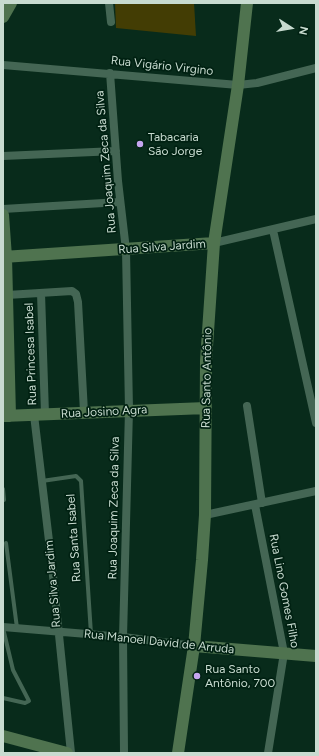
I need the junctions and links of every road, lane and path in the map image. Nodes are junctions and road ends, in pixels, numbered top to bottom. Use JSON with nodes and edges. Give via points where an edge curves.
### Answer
{"nodes":[{"id":1,"x":11,"y":3,"type":"edge"},
{"id":2,"x":109,"y":3,"type":"edge"},
{"id":3,"x":247,"y":3,"type":"edge"},
{"id":4,"x":3,"y":17,"type":"edge"},
{"id":5,"x":111,"y":22,"type":"dead end"},
{"id":6,"x":3,"y":65,"type":"edge"},
{"id":7,"x":316,"y":68,"type":"edge"},
{"id":8,"x":110,"y":73,"type":"junction"},
{"id":9,"x":238,"y":85,"type":"junction"},
{"id":10,"x":116,"y":151,"type":"junction"},
{"id":11,"x":3,"y":156,"type":"edge"},
{"id":12,"x":120,"y":202,"type":"junction"},
{"id":13,"x":3,"y":209,"type":"edge"},
{"id":14,"x":3,"y":215,"type":"edge"},
{"id":15,"x":316,"y":219,"type":"edge"},
{"id":16,"x":273,"y":230,"type":"junction"},
{"id":17,"x":214,"y":243,"type":"junction"},
{"id":18,"x":126,"y":250,"type":"junction"},
{"id":19,"x":5,"y":257,"type":"edge"},
{"id":20,"x":41,"y":293,"type":"junction"},
{"id":21,"x":7,"y":295,"type":"junction"},
{"id":22,"x":247,"y":406,"type":"dead end"},
{"id":23,"x":206,"y":408,"type":"junction"},
{"id":24,"x":128,"y":410,"type":"junction"},
{"id":25,"x":84,"y":412,"type":"junction"},
{"id":26,"x":40,"y":415,"type":"junction"},
{"id":27,"x":6,"y":416,"type":"edge"},
{"id":28,"x":316,"y":423,"type":"edge"},
{"id":29,"x":42,"y":481,"type":"junction"},
{"id":30,"x":3,"y":489,"type":"edge"},
{"id":31,"x":316,"y":491,"type":"edge"},
{"id":32,"x":4,"y":500,"type":"dead end"},
{"id":33,"x":259,"y":504,"type":"junction"},
{"id":34,"x":205,"y":515,"type":"junction"},
{"id":35,"x":6,"y":543,"type":"dead end"},
{"id":36,"x":3,"y":627,"type":"edge"},
{"id":37,"x":16,"y":628,"type":"junction"},
{"id":38,"x":58,"y":633,"type":"junction"},
{"id":39,"x":91,"y":634,"type":"junction"},
{"id":40,"x":123,"y":637,"type":"junction"},
{"id":41,"x":194,"y":646,"type":"junction"},
{"id":42,"x":284,"y":653,"type":"junction"},
{"id":43,"x":316,"y":656,"type":"edge"},
{"id":44,"x":3,"y":698,"type":"edge"},
{"id":45,"x":3,"y":736,"type":"edge"},
{"id":46,"x":67,"y":753,"type":"edge"},
{"id":47,"x":71,"y":753,"type":"edge"},
{"id":48,"x":124,"y":753,"type":"edge"},
{"id":49,"x":178,"y":753,"type":"edge"},
{"id":50,"x":268,"y":753,"type":"edge"}],
"edges":[{"from":1,"to":4,"type":"main road"},
{"from":2,"to":5,"type":"street"},
{"from":3,"to":9,"type":"main road","name":"Rua Santo Antônio"},
{"from":6,"to":8,"type":"street","name":"Rua Vigário Virgino"},
{"from":7,"to":9,"type":"street","name":"Rua Vigário Virgino","via":[[257,83]]},
{"from":8,"to":9,"type":"street","name":"Rua Vigário Virgino"},
{"from":8,"to":10,"type":"street","name":"Rua Joaquim Zeca da Silva"},
{"from":9,"to":17,"type":"main road","name":"Rua Santo Antônio"},
{"from":10,"to":11,"type":"street"},
{"from":10,"to":12,"type":"street","name":"Rua Joaquim Zeca da Silva"},
{"from":12,"to":13,"type":"street"},
{"from":12,"to":18,"type":"street","name":"Rua Joaquim Zeca da Silva"},
{"from":14,"to":19,"type":"main road"},
{"from":15,"to":16,"type":"street","name":"Rua Silva Jardim"},
{"from":16,"to":17,"type":"street","name":"Rua Silva Jardim"},
{"from":16,"to":28,"type":"street"},
{"from":17,"to":18,"type":"main road","name":"Rua Silva Jardim"},
{"from":17,"to":23,"type":"main road","name":"Rua Santo Antônio","via":[[208,312]]},
{"from":18,"to":19,"type":"main road","name":"Rua Silva Jardim"},
{"from":18,"to":24,"type":"street","name":"Rua Joaquim Zeca da Silva"},
{"from":19,"to":21,"type":"main road"},
{"from":20,"to":21,"type":"street"},
{"from":20,"to":25,"type":"street","via":[[74,292],[78,302]]},
{"from":20,"to":26,"type":"street","name":"Rua Princesa Isabel"},
{"from":21,"to":27,"type":"main road"},
{"from":22,"to":33,"type":"street","name":"Rua Lino Gomes Filho"},
{"from":23,"to":24,"type":"main road","name":"Rua Josino Agra"},
{"from":23,"to":34,"type":"main road","name":"Rua Santo Antônio"},
{"from":24,"to":25,"type":"main road","name":"Rua Josino Agra"},
{"from":24,"to":40,"type":"street","name":"Rua Joaquim Zeca da Silva"},
{"from":25,"to":26,"type":"main road","name":"Rua Josino Agra"},
{"from":26,"to":27,"type":"main road","name":"Rua Josino Agra"},
{"from":26,"to":29,"type":"street","name":"Rua Silva Jardim"},
{"from":29,"to":38,"type":"street","name":"Rua Silva Jardim"},
{"from":29,"to":39,"type":"lane","name":"Rua Santa Isabel","via":[[76,476],[81,481]]},
{"from":30,"to":32,"type":"lane"},
{"from":31,"to":33,"type":"street"},
{"from":33,"to":34,"type":"street"},
{"from":33,"to":42,"type":"street","name":"Rua Lino Gomes Filho"},
{"from":34,"to":41,"type":"main road","name":"Rua Santo Antônio"},
{"from":35,"to":37,"type":"lane"},
{"from":36,"to":37,"type":"street","name":"Rua Manoel David de Arruda"},
{"from":36,"to":44,"type":"lane","via":[[13,670],[29,701],[25,704]]},
{"from":37,"to":38,"type":"street","name":"Rua Manoel David de Arruda"},
{"from":38,"to":39,"type":"street","name":"Rua Manoel David de Arruda"},
{"from":38,"to":47,"type":"street","name":"Rua Silva Jardim"},
{"from":39,"to":40,"type":"street","name":"Rua Manoel David de Arruda"},
{"from":40,"to":41,"type":"street","name":"Rua Manoel David de Arruda"},
{"from":40,"to":48,"type":"street","name":"Rua Joaquim Zeca da Silva"},
{"from":41,"to":42,"type":"main road","name":"Rua Manoel David de Arruda"},
{"from":41,"to":49,"type":"main road","name":"Rua Santo Antônio"},
{"from":42,"to":43,"type":"main road","name":"Rua Manoel David de Arruda"},
{"from":42,"to":50,"type":"street","name":"Rua Lino Gomes Filho"},
{"from":45,"to":46,"type":"main road"}]}
